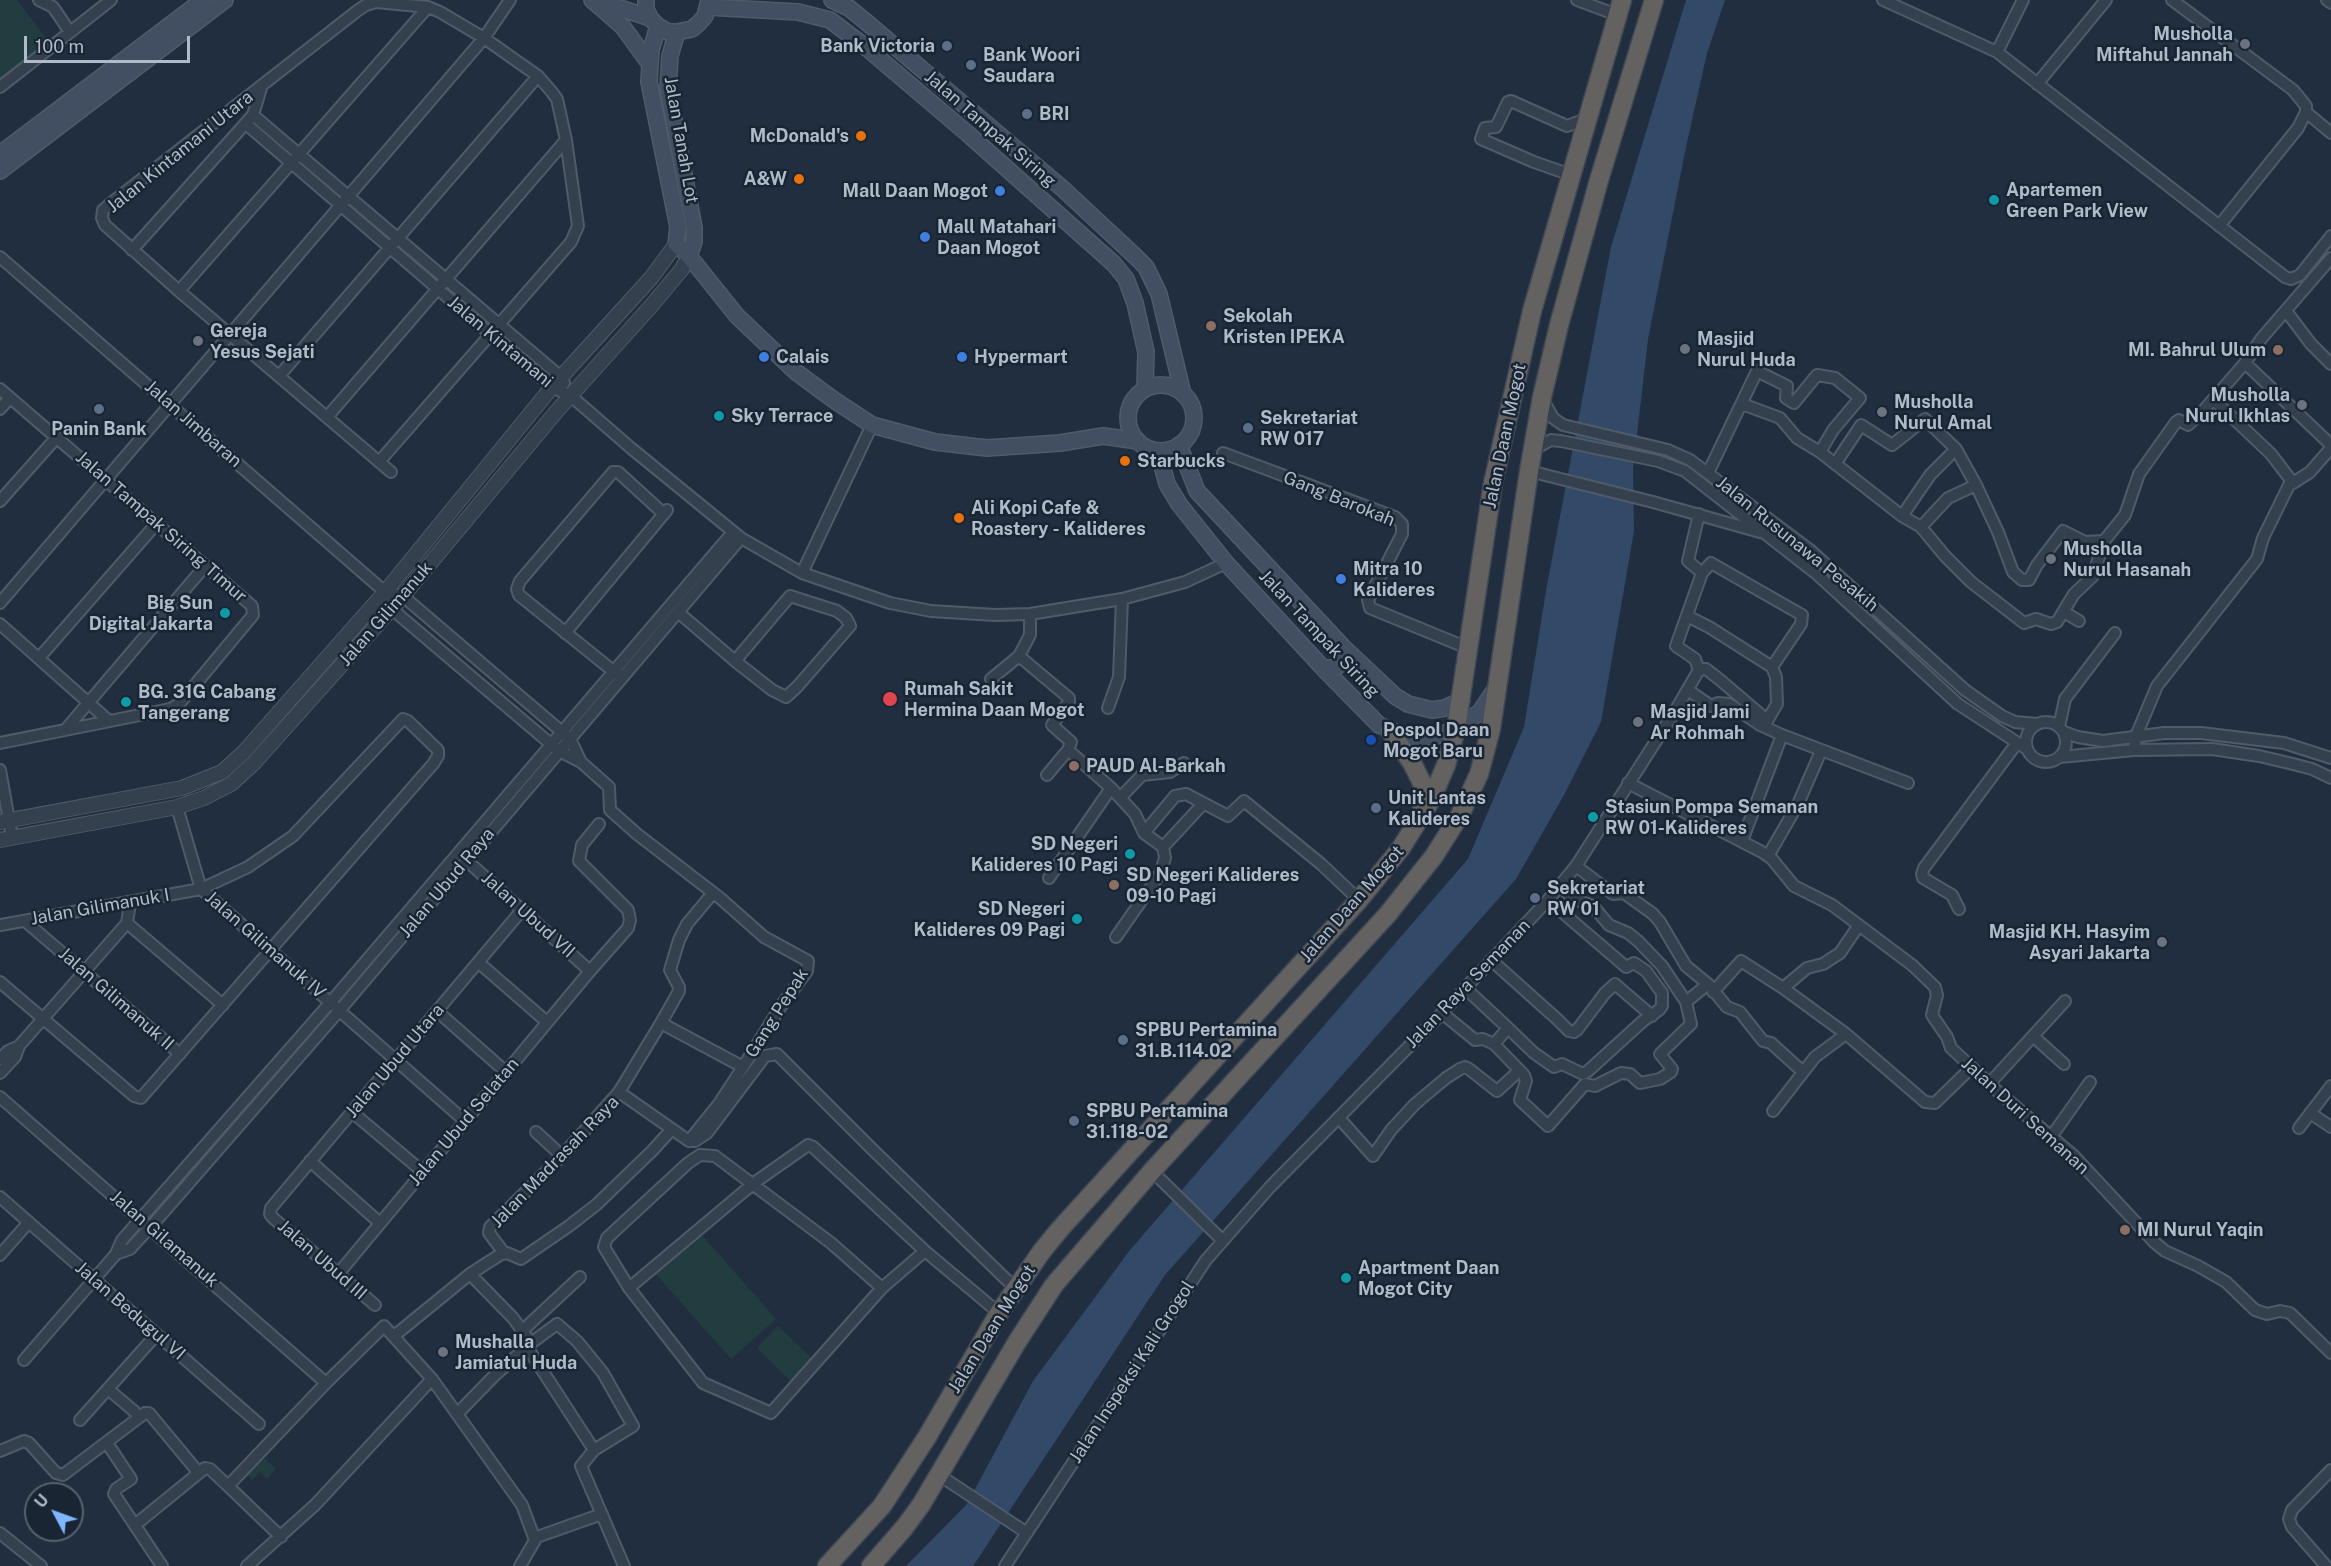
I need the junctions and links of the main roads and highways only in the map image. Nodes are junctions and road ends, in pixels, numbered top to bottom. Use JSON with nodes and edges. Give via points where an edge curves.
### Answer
{"nodes":[{"id":1,"x":203,"y":0,"type":"edge"},
{"id":2,"x":225,"y":0,"type":"edge"},
{"id":3,"x":592,"y":0,"type":"edge"},
{"id":4,"x":597,"y":0,"type":"edge"},
{"id":5,"x":646,"y":0,"type":"edge"},
{"id":6,"x":832,"y":0,"type":"edge"},
{"id":7,"x":1654,"y":0,"type":"edge"},
{"id":8,"x":708,"y":3,"type":"edge"},
{"id":9,"x":1619,"y":8,"type":"edge"},
{"id":10,"x":654,"y":22,"type":"junction"},
{"id":11,"x":677,"y":32,"type":"junction"},
{"id":12,"x":650,"y":63,"type":"junction"},
{"id":13,"x":0,"y":154,"type":"edge"},
{"id":14,"x":1603,"y":166,"type":"junction"},
{"id":15,"x":1573,"y":168,"type":"junction"},
{"id":16,"x":0,"y":171,"type":"edge"},
{"id":17,"x":1565,"y":196,"type":"junction"},
{"id":18,"x":1592,"y":206,"type":"junction"},
{"id":19,"x":689,"y":256,"type":"junction"},
{"id":20,"x":1145,"y":389,"type":"junction"},
{"id":21,"x":1183,"y":394,"type":"junction"},
{"id":22,"x":1128,"y":420,"type":"junction"},
{"id":23,"x":1103,"y":436,"type":"junction"},
{"id":24,"x":1137,"y":441,"type":"junction"},
{"id":25,"x":1179,"y":445,"type":"junction"},
{"id":26,"x":1158,"y":451,"type":"junction"},
{"id":27,"x":1343,"y":646,"type":"junction"},
{"id":28,"x":1323,"y":668,"type":"junction"},
{"id":29,"x":1497,"y":686,"type":"junction"},
{"id":30,"x":1462,"y":700,"type":"junction"},
{"id":31,"x":1456,"y":729,"type":"junction"},
{"id":32,"x":1390,"y":730,"type":"junction"},
{"id":33,"x":1419,"y":820,"type":"junction"},
{"id":34,"x":1250,"y":1020,"type":"junction"},
{"id":35,"x":1234,"y":1037,"type":"junction"},
{"id":36,"x":1272,"y":1040,"type":"junction"},
{"id":37,"x":1256,"y":1057,"type":"junction"},
{"id":38,"x":827,"y":1566,"type":"edge"},
{"id":39,"x":871,"y":1566,"type":"edge"}],
"edges":[{"from":1,"to":13,"type":"main road"},
{"from":2,"to":16,"type":"main road"},
{"from":3,"to":12,"type":"main road","via":[[623,27]]},
{"from":4,"to":10,"type":"main road"},
{"from":5,"to":10,"type":"main road","via":[[646,9]]},
{"from":6,"to":21,"type":"main road","name":"Jalan Tampak Siring","via":[[865,21],[1062,188],[1141,261],[1159,294]]},
{"from":7,"to":14,"type":"highway","name":"Jalan Daan Mogot"},
{"from":8,"to":11,"type":"main road","via":[[699,23]]},
{"from":8,"to":20,"type":"main road","name":"Jalan Tampak Siring","via":[[798,12],[830,20],[968,134],[1126,279],[1146,352]]},
{"from":9,"to":15,"type":"highway","name":"Jalan Daan Mogot"},
{"from":10,"to":11,"type":"main road","via":[[668,32]]},
{"from":10,"to":12,"type":"main road","name":"Jalan Tanah Lot"},
{"from":11,"to":19,"type":"main road","name":"Jalan Tanah Lot","via":[[670,56],[668,88],[694,228]]},
{"from":12,"to":19,"type":"main road","name":"Jalan Tanah Lot","via":[[650,90],[678,228],[676,244]]},
{"from":14,"to":15,"type":"highway","via":[[1587,173]]},
{"from":14,"to":18,"type":"highway","name":"Jalan Daan Mogot"},
{"from":15,"to":17,"type":"highway","name":"Jalan Daan Mogot"},
{"from":17,"to":18,"type":"highway","via":[[1580,192],[1590,199]]},
{"from":17,"to":30,"type":"highway","name":"Jalan Daan Mogot","via":[[1532,311],[1494,483]]},
{"from":18,"to":29,"type":"highway","name":"Jalan Daan Mogot","via":[[1542,397]]},
{"from":19,"to":23,"type":"main road","via":[[737,316],[796,372],[872,424],[935,442],[987,448]]},
{"from":20,"to":21,"type":"main road","via":[[1165,386]]},
{"from":20,"to":22,"type":"main road","via":[[1132,402]]},
{"from":21,"to":25,"type":"main road","via":[[1194,415],[1187,438]]},
{"from":22,"to":23,"type":"main road"},
{"from":22,"to":24,"type":"main road"},
{"from":23,"to":24,"type":"main road"},
{"from":24,"to":26,"type":"main road"},
{"from":25,"to":26,"type":"main road"},
{"from":25,"to":27,"type":"main road","name":"Jalan Tampak Siring","via":[[1197,491]]},
{"from":26,"to":28,"type":"main road","name":"Jalan Tampak Siring","via":[[1167,484],[1179,504],[1226,563]]},
{"from":27,"to":28,"type":"main road","via":[[1340,664]]},
{"from":27,"to":30,"type":"main road","name":"Jalan Tampak Siring","via":[[1408,704],[1432,710]]},
{"from":28,"to":32,"type":"main road","name":"Jalan Tampak Siring","via":[[1372,718]]},
{"from":29,"to":31,"type":"main road","name":"Jalan Tampak Siring","via":[[1480,712]]},
{"from":29,"to":36,"type":"highway","name":"Jalan Daan Mogot","via":[[1479,774],[1448,835],[1388,914]]},
{"from":30,"to":31,"type":"highway","name":"Jalan Daan Mogot"},
{"from":31,"to":32,"type":"main road","name":"Jalan Tampak Siring","via":[[1432,737]]},
{"from":31,"to":33,"type":"highway","name":"Jalan Daan Mogot","via":[[1439,783]]},
{"from":32,"to":33,"type":"highway","via":[[1422,783]]},
{"from":33,"to":34,"type":"highway","name":"Jalan Daan Mogot","via":[[1359,900]]},
{"from":34,"to":35,"type":"highway","name":"Jalan Daan Mogot"},
{"from":34,"to":36,"type":"highway"},
{"from":35,"to":37,"type":"highway"},
{"from":35,"to":38,"type":"highway","name":"Jalan Daan Mogot","via":[[1060,1229],[999,1312],[888,1498]]},
{"from":36,"to":37,"type":"highway","name":"Jalan Daan Mogot"},
{"from":37,"to":39,"type":"highway","name":"Jalan Daan Mogot","via":[[1158,1177],[1054,1286],[1017,1342],[942,1477]]}]}
